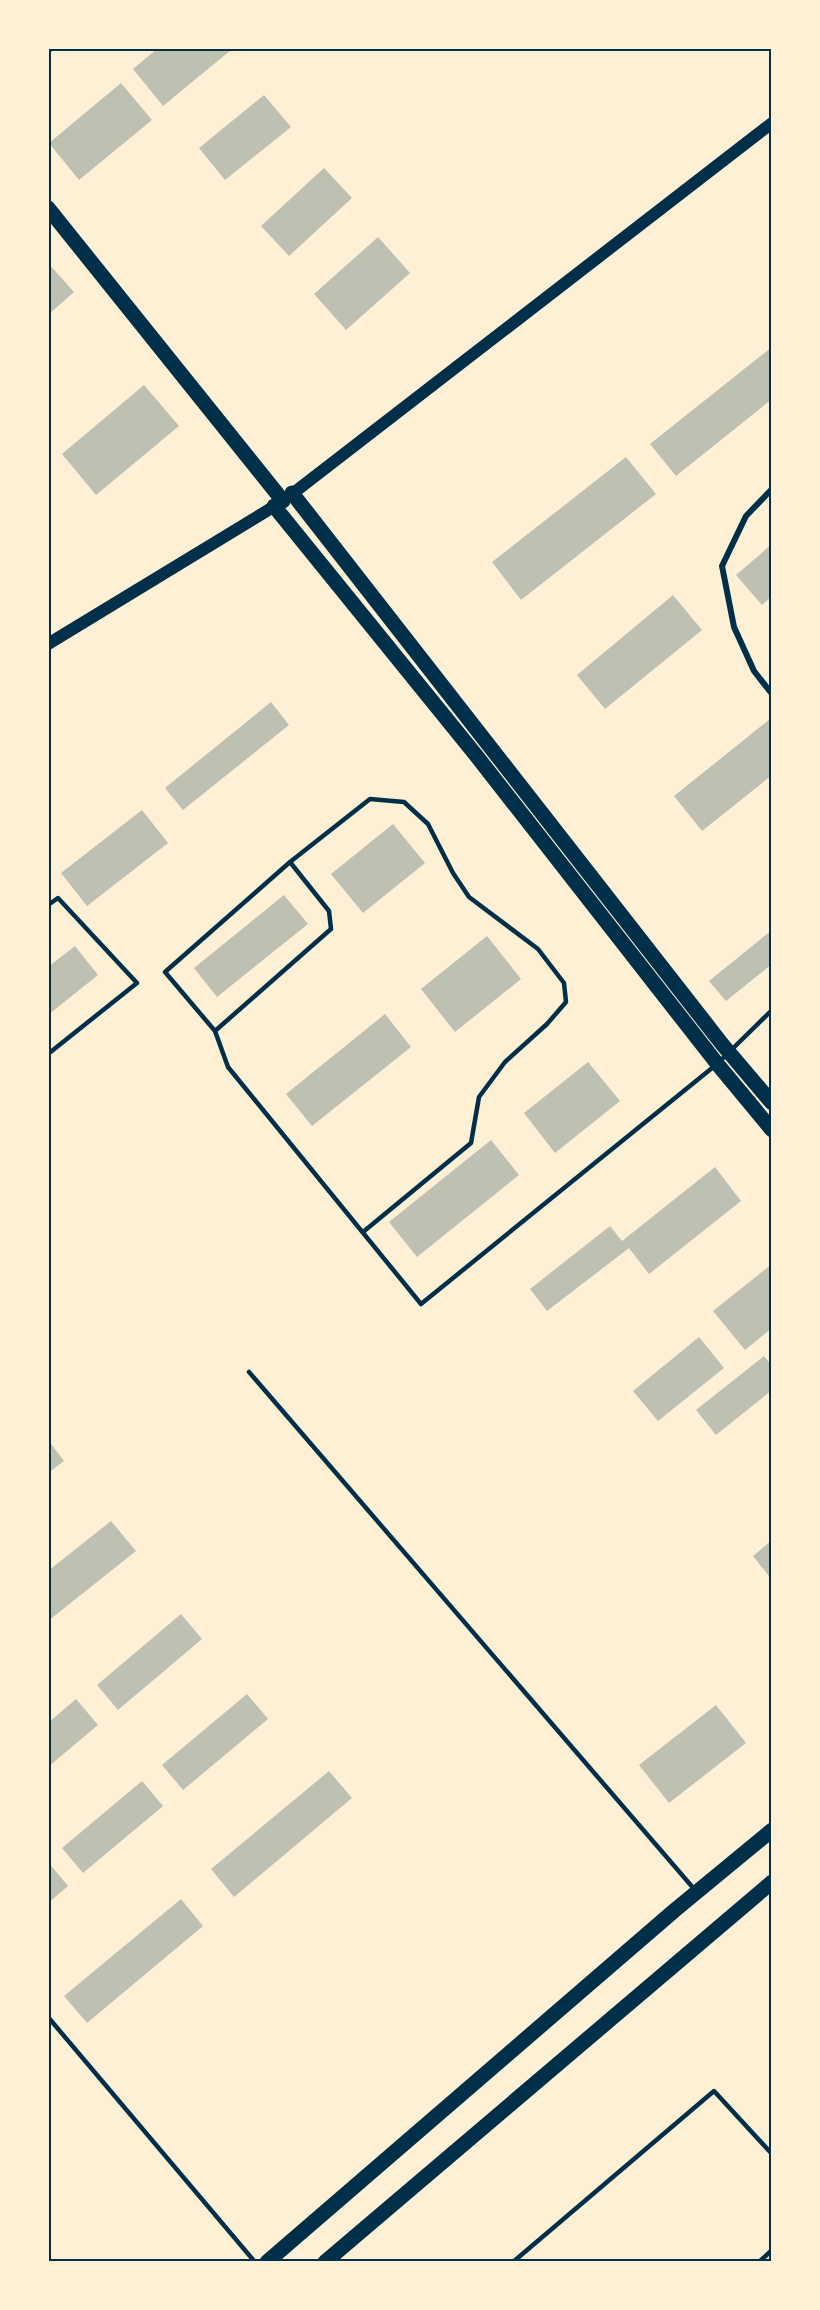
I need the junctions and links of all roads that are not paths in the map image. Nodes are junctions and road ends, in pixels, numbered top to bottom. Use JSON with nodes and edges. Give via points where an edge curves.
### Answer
{"nodes":[{"id":1,"x":772,"y":123,"type":"edge"},
{"id":2,"x":48,"y":208,"type":"edge"},
{"id":3,"x":772,"y":489,"type":"edge"},
{"id":4,"x":283,"y":500,"type":"junction"},
{"id":5,"x":48,"y":644,"type":"edge"},
{"id":6,"x":772,"y":694,"type":"edge"},
{"id":7,"x":290,"y":862,"type":"junction"},
{"id":8,"x":48,"y":905,"type":"edge"},
{"id":9,"x":772,"y":1010,"type":"edge"},
{"id":10,"x":215,"y":1031,"type":"junction"},
{"id":11,"x":729,"y":1052,"type":"junction"},
{"id":12,"x":48,"y":1054,"type":"edge"},
{"id":13,"x":717,"y":1064,"type":"junction"},
{"id":14,"x":772,"y":1103,"type":"edge"},
{"id":15,"x":772,"y":1130,"type":"edge"},
{"id":16,"x":363,"y":1232,"type":"junction"},
{"id":17,"x":249,"y":1372,"type":"dead end"},
{"id":18,"x":772,"y":1830,"type":"edge"},
{"id":19,"x":772,"y":1882,"type":"edge"},
{"id":20,"x":697,"y":1892,"type":"junction"},
{"id":21,"x":48,"y":2017,"type":"edge"},
{"id":22,"x":772,"y":2154,"type":"edge"},
{"id":23,"x":772,"y":2250,"type":"edge"},
{"id":24,"x":329,"y":2261,"type":"edge"},
{"id":25,"x":255,"y":2262,"type":"edge"},
{"id":26,"x":267,"y":2262,"type":"edge"},
{"id":27,"x":513,"y":2262,"type":"edge"},
{"id":28,"x":759,"y":2262,"type":"edge"}],
"edges":[{"from":1,"to":4,"type":"main road"},
{"from":2,"to":4,"type":"main road"},
{"from":3,"to":6,"type":"street","via":[[746,516],[722,566],[734,627],[754,671]]},
{"from":4,"to":5,"type":"main road"},
{"from":4,"to":11,"type":"main road"},
{"from":4,"to":13,"type":"main road"},
{"from":7,"to":10,"type":"lane","via":[[329,910],[331,928]]},
{"from":7,"to":10,"type":"lane","via":[[165,972]]},
{"from":7,"to":16,"type":"lane","via":[[370,799],[404,802],[428,824],[469,897],[538,949],[564,983],[566,1002],[505,1062],[479,1097],[471,1143]]},
{"from":8,"to":12,"type":"lane","via":[[58,898],[137,983]]},
{"from":9,"to":11,"type":"lane"},
{"from":10,"to":16,"type":"lane","via":[[228,1067]]},
{"from":11,"to":13,"type":"lane"},
{"from":11,"to":14,"type":"main road"},
{"from":13,"to":15,"type":"main road"},
{"from":13,"to":16,"type":"lane","via":[[422,1304]]},
{"from":17,"to":20,"type":"lane"},
{"from":18,"to":20,"type":"main road"},
{"from":19,"to":24,"type":"main road"},
{"from":20,"to":26,"type":"main road"},
{"from":21,"to":25,"type":"lane"},
{"from":22,"to":27,"type":"lane","via":[[714,2091]]},
{"from":23,"to":28,"type":"lane"}]}
